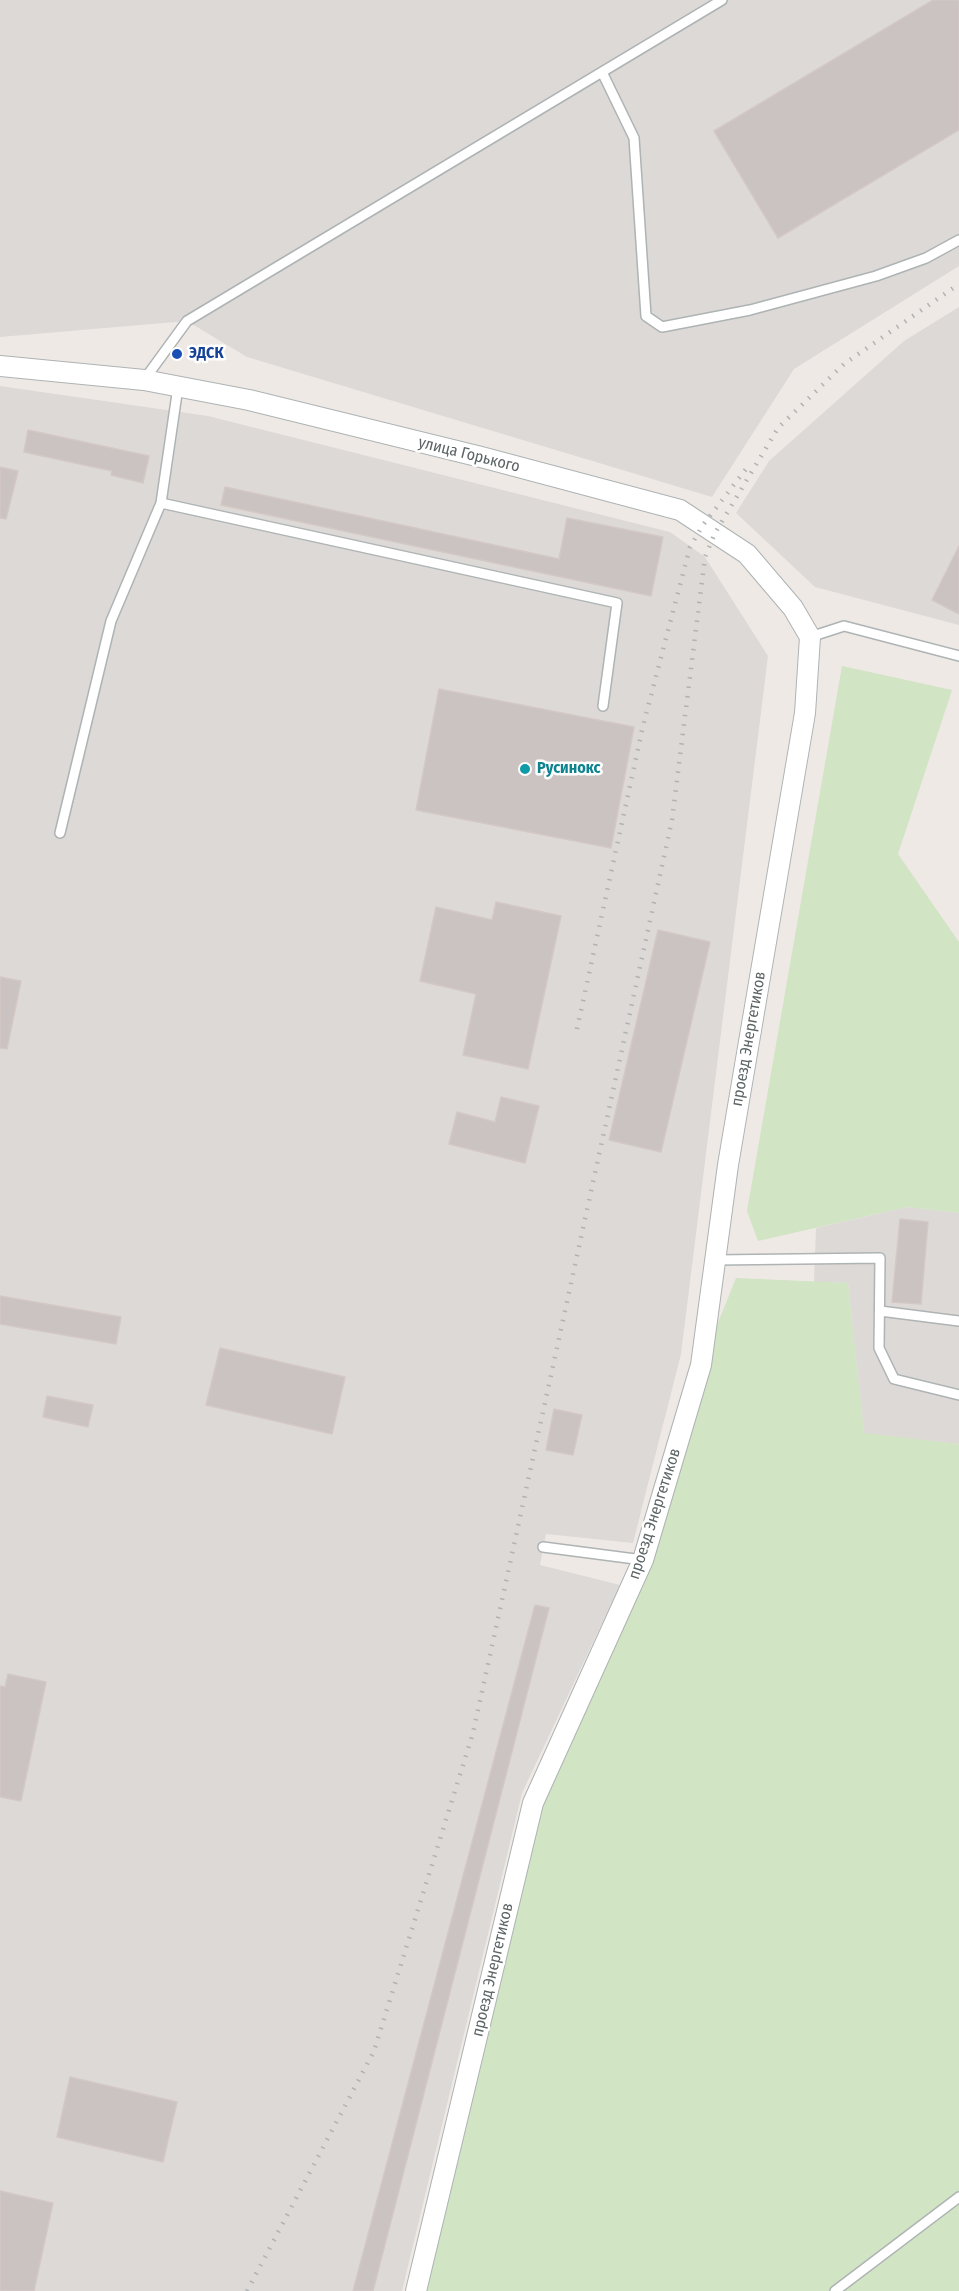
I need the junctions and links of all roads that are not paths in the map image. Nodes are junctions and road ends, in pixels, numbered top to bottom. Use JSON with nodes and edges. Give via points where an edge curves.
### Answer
{"nodes":[{"id":1,"x":722,"y":0,"type":"edge"},
{"id":2,"x":602,"y":72,"type":"junction"},
{"id":3,"x":959,"y":240,"type":"edge"},
{"id":4,"x":0,"y":366,"type":"edge"},
{"id":5,"x":144,"y":380,"type":"junction"},
{"id":6,"x":177,"y":387,"type":"junction"},
{"id":7,"x":161,"y":502,"type":"junction"},
{"id":8,"x":810,"y":637,"type":"junction"},
{"id":9,"x":959,"y":656,"type":"edge"},
{"id":10,"x":603,"y":706,"type":"dead end"},
{"id":11,"x":60,"y":833,"type":"dead end"},
{"id":12,"x":715,"y":1260,"type":"junction"},
{"id":13,"x":880,"y":1311,"type":"junction"},
{"id":14,"x":959,"y":1321,"type":"edge"},
{"id":15,"x":959,"y":1395,"type":"edge"},
{"id":16,"x":543,"y":1547,"type":"dead end"},
{"id":17,"x":643,"y":1560,"type":"junction"},
{"id":18,"x":959,"y":2197,"type":"edge"},
{"id":19,"x":416,"y":2291,"type":"edge"},
{"id":20,"x":835,"y":2291,"type":"edge"}],
"edges":[{"from":1,"to":2,"type":"lane"},
{"from":2,"to":3,"type":"lane","via":[[634,138],[646,316],[662,327],[750,310],[876,276],[926,258]]},
{"from":2,"to":5,"type":"lane","via":[[187,321]]},
{"from":4,"to":5,"type":"street","name":"улица Горького"},
{"from":5,"to":6,"type":"street","name":"улица Горького"},
{"from":6,"to":7,"type":"lane"},
{"from":6,"to":8,"type":"street","name":"улица Горького","via":[[249,400],[680,510],[747,554],[793,608]]},
{"from":7,"to":10,"type":"lane","via":[[617,603]]},
{"from":7,"to":11,"type":"lane","via":[[111,621]]},
{"from":8,"to":9,"type":"lane","via":[[844,626]]},
{"from":8,"to":12,"type":"street","name":"проезд Энергетиков","via":[[805,713]]},
{"from":12,"to":13,"type":"lane","via":[[880,1258]]},
{"from":12,"to":17,"type":"street","name":"проезд Энергетиков","via":[[701,1365]]},
{"from":13,"to":14,"type":"lane"},
{"from":13,"to":15,"type":"lane","via":[[879,1348],[894,1379]]},
{"from":16,"to":17,"type":"lane"},
{"from":17,"to":19,"type":"street","name":"проезд Энергетиков","via":[[532,1803]]},
{"from":18,"to":20,"type":"lane"}]}
